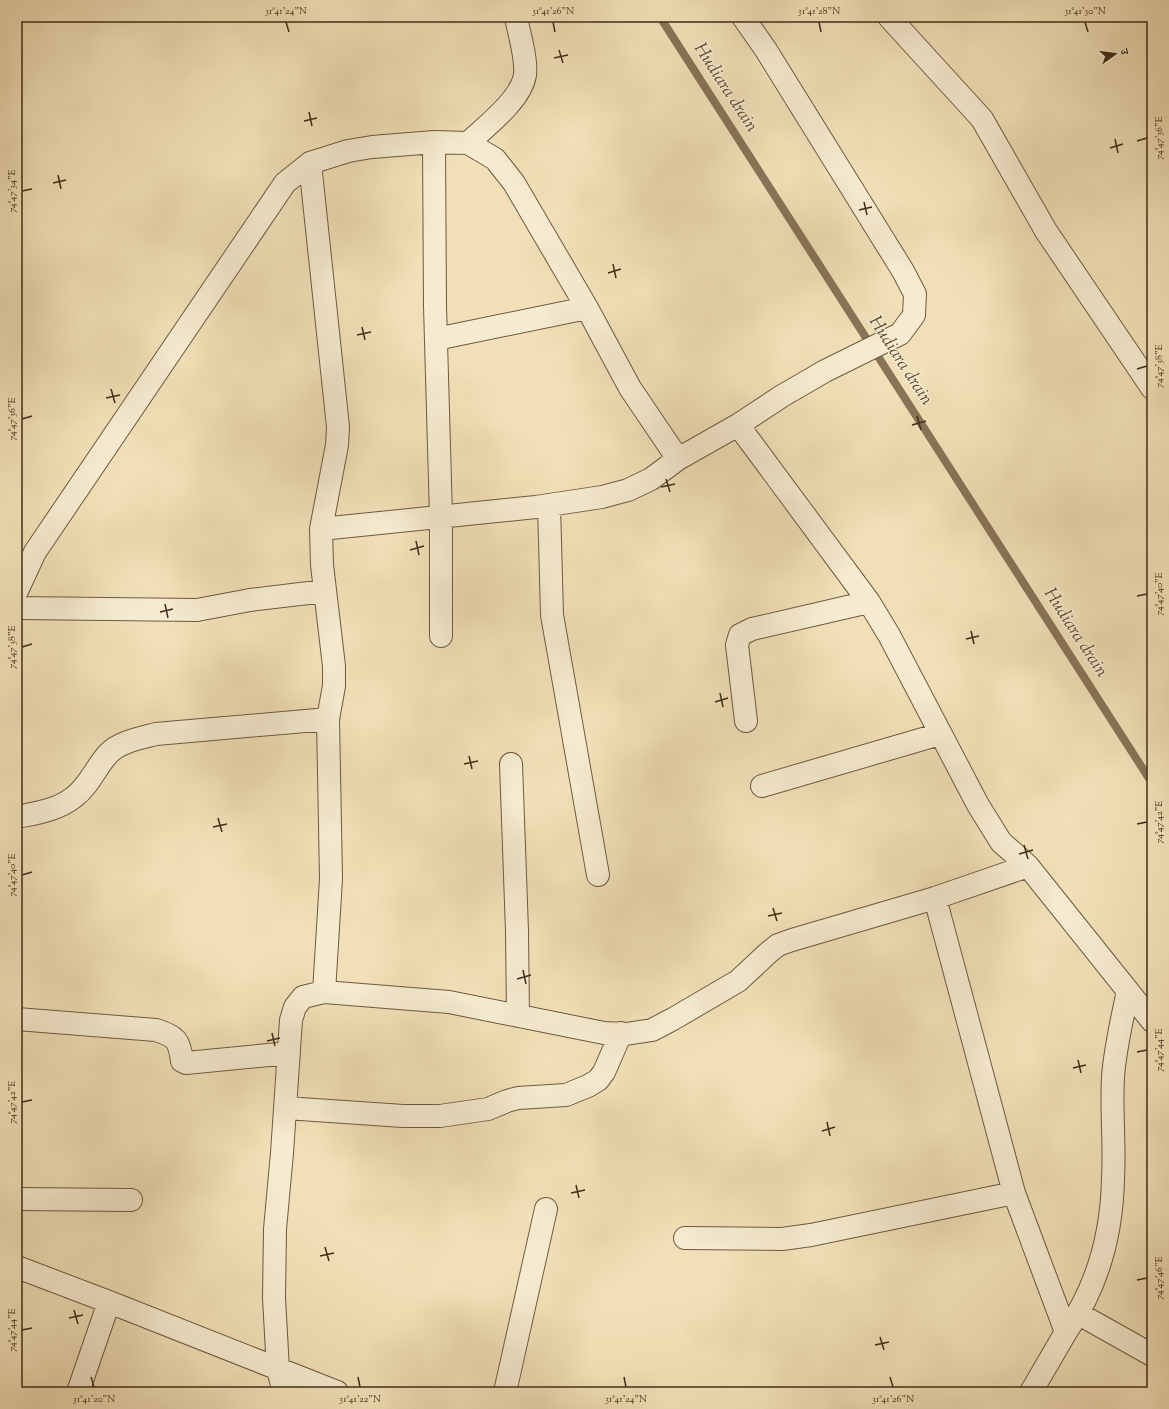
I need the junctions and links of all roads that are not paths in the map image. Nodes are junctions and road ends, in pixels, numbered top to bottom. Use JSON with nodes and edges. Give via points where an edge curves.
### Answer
{"nodes":[{"id":1,"x":516,"y":17,"type":"edge"},
{"id":2,"x":743,"y":17,"type":"edge"},
{"id":3,"x":889,"y":17,"type":"edge"},
{"id":4,"x":434,"y":142,"type":"junction"},
{"id":5,"x":468,"y":143,"type":"junction"},
{"id":6,"x":310,"y":163,"type":"junction"},
{"id":7,"x":587,"y":308,"type":"junction"},
{"id":8,"x":436,"y":339,"type":"junction"},
{"id":9,"x":1152,"y":388,"type":"edge"},
{"id":10,"x":738,"y":425,"type":"junction"},
{"id":11,"x":678,"y":459,"type":"junction"},
{"id":12,"x":548,"y":505,"type":"junction"},
{"id":13,"x":441,"y":517,"type":"junction"},
{"id":14,"x":322,"y":530,"type":"junction"},
{"id":15,"x":17,"y":591,"type":"edge"},
{"id":16,"x":325,"y":591,"type":"junction"},
{"id":17,"x":869,"y":602,"type":"junction"},
{"id":18,"x":17,"y":608,"type":"edge"},
{"id":19,"x":441,"y":636,"type":"dead end"},
{"id":20,"x":328,"y":719,"type":"junction"},
{"id":21,"x":746,"y":720,"type":"dead end"},
{"id":22,"x":940,"y":734,"type":"junction"},
{"id":23,"x":511,"y":764,"type":"dead end"},
{"id":24,"x":762,"y":786,"type":"dead end"},
{"id":25,"x":17,"y":817,"type":"edge"},
{"id":26,"x":1028,"y":866,"type":"junction"},
{"id":27,"x":598,"y":875,"type":"dead end"},
{"id":28,"x":935,"y":898,"type":"junction"},
{"id":29,"x":1128,"y":991,"type":"junction"},
{"id":30,"x":324,"y":992,"type":"junction"},
{"id":31,"x":518,"y":1016,"type":"junction"},
{"id":32,"x":17,"y":1019,"type":"edge"},
{"id":33,"x":1152,"y":1021,"type":"edge"},
{"id":34,"x":621,"y":1034,"type":"junction"},
{"id":35,"x":289,"y":1053,"type":"junction"},
{"id":36,"x":286,"y":1108,"type":"junction"},
{"id":37,"x":1014,"y":1193,"type":"junction"},
{"id":38,"x":17,"y":1199,"type":"edge"},
{"id":39,"x":131,"y":1200,"type":"dead end"},
{"id":40,"x":546,"y":1209,"type":"dead end"},
{"id":41,"x":685,"y":1238,"type":"dead end"},
{"id":42,"x":17,"y":1267,"type":"edge"},
{"id":43,"x":109,"y":1302,"type":"junction"},
{"id":44,"x":1079,"y":1314,"type":"junction"},
{"id":45,"x":1066,"y":1332,"type":"junction"},
{"id":46,"x":1152,"y":1355,"type":"edge"},
{"id":47,"x":278,"y":1370,"type":"junction"},
{"id":48,"x":78,"y":1392,"type":"edge"},
{"id":49,"x":284,"y":1392,"type":"edge"},
{"id":50,"x":337,"y":1392,"type":"edge"},
{"id":51,"x":505,"y":1392,"type":"edge"},
{"id":52,"x":1031,"y":1392,"type":"edge"}],
"edges":[{"from":1,"to":5,"type":"street","via":[[524,59],[525,74],[522,88]]},
{"from":2,"to":10,"type":"street","via":[[904,271],[914,294],[914,315],[900,334],[825,371]]},
{"from":3,"to":9,"type":"street","via":[[982,119],[1046,231]]},
{"from":4,"to":5,"type":"street"},
{"from":4,"to":6,"type":"street","via":[[348,151]]},
{"from":4,"to":8,"type":"street"},
{"from":5,"to":7,"type":"street","via":[[495,159],[514,183]]},
{"from":6,"to":14,"type":"street","via":[[338,427]]},
{"from":6,"to":15,"type":"street","via":[[284,183],[35,552]]},
{"from":7,"to":8,"type":"street"},
{"from":7,"to":11,"type":"street","via":[[630,388]]},
{"from":8,"to":13,"type":"street"},
{"from":10,"to":11,"type":"street"},
{"from":10,"to":17,"type":"street"},
{"from":11,"to":12,"type":"street","via":[[628,490],[602,497]]},
{"from":12,"to":13,"type":"street"},
{"from":12,"to":27,"type":"street","via":[[552,615]]},
{"from":13,"to":14,"type":"street"},
{"from":13,"to":19,"type":"street"},
{"from":14,"to":16,"type":"street"},
{"from":16,"to":18,"type":"street","via":[[250,600],[197,610]]},
{"from":16,"to":20,"type":"street","via":[[334,666],[334,686]]},
{"from":17,"to":21,"type":"street","via":[[752,629],[740,635],[737,645]]},
{"from":17,"to":22,"type":"street"},
{"from":20,"to":25,"type":"street","via":[[156,734],[130,740],[109,753],[76,796],[65,804]]},
{"from":20,"to":30,"type":"street","via":[[331,879]]},
{"from":22,"to":24,"type":"street"},
{"from":22,"to":26,"type":"street","via":[[1001,842]]},
{"from":23,"to":31,"type":"street"},
{"from":26,"to":28,"type":"street"},
{"from":26,"to":29,"type":"street"},
{"from":28,"to":34,"type":"street","via":[[778,945],[738,981],[673,1019],[652,1030]]},
{"from":28,"to":37,"type":"street"},
{"from":29,"to":33,"type":"street"},
{"from":29,"to":44,"type":"street","via":[[1113,1077],[1114,1178],[1107,1237],[1095,1278]]},
{"from":30,"to":31,"type":"street","via":[[450,1002]]},
{"from":30,"to":35,"type":"street","via":[[303,997],[295,1007],[291,1020]]},
{"from":31,"to":34,"type":"street"},
{"from":32,"to":35,"type":"street","via":[[156,1030],[176,1040],[180,1046],[182,1061],[186,1063]]},
{"from":34,"to":36,"type":"street","via":[[598,1080],[566,1095],[518,1098],[488,1109],[440,1116]]},
{"from":35,"to":36,"type":"street"},
{"from":36,"to":47,"type":"street","via":[[275,1229],[274,1298]]},
{"from":37,"to":41,"type":"street","via":[[782,1239]]},
{"from":37,"to":45,"type":"street"},
{"from":38,"to":39,"type":"street"},
{"from":40,"to":51,"type":"street"},
{"from":42,"to":43,"type":"street"},
{"from":43,"to":47,"type":"street"},
{"from":43,"to":48,"type":"street"},
{"from":44,"to":45,"type":"street"},
{"from":44,"to":46,"type":"street"},
{"from":45,"to":52,"type":"street"},
{"from":47,"to":49,"type":"street"},
{"from":47,"to":50,"type":"street"}]}
